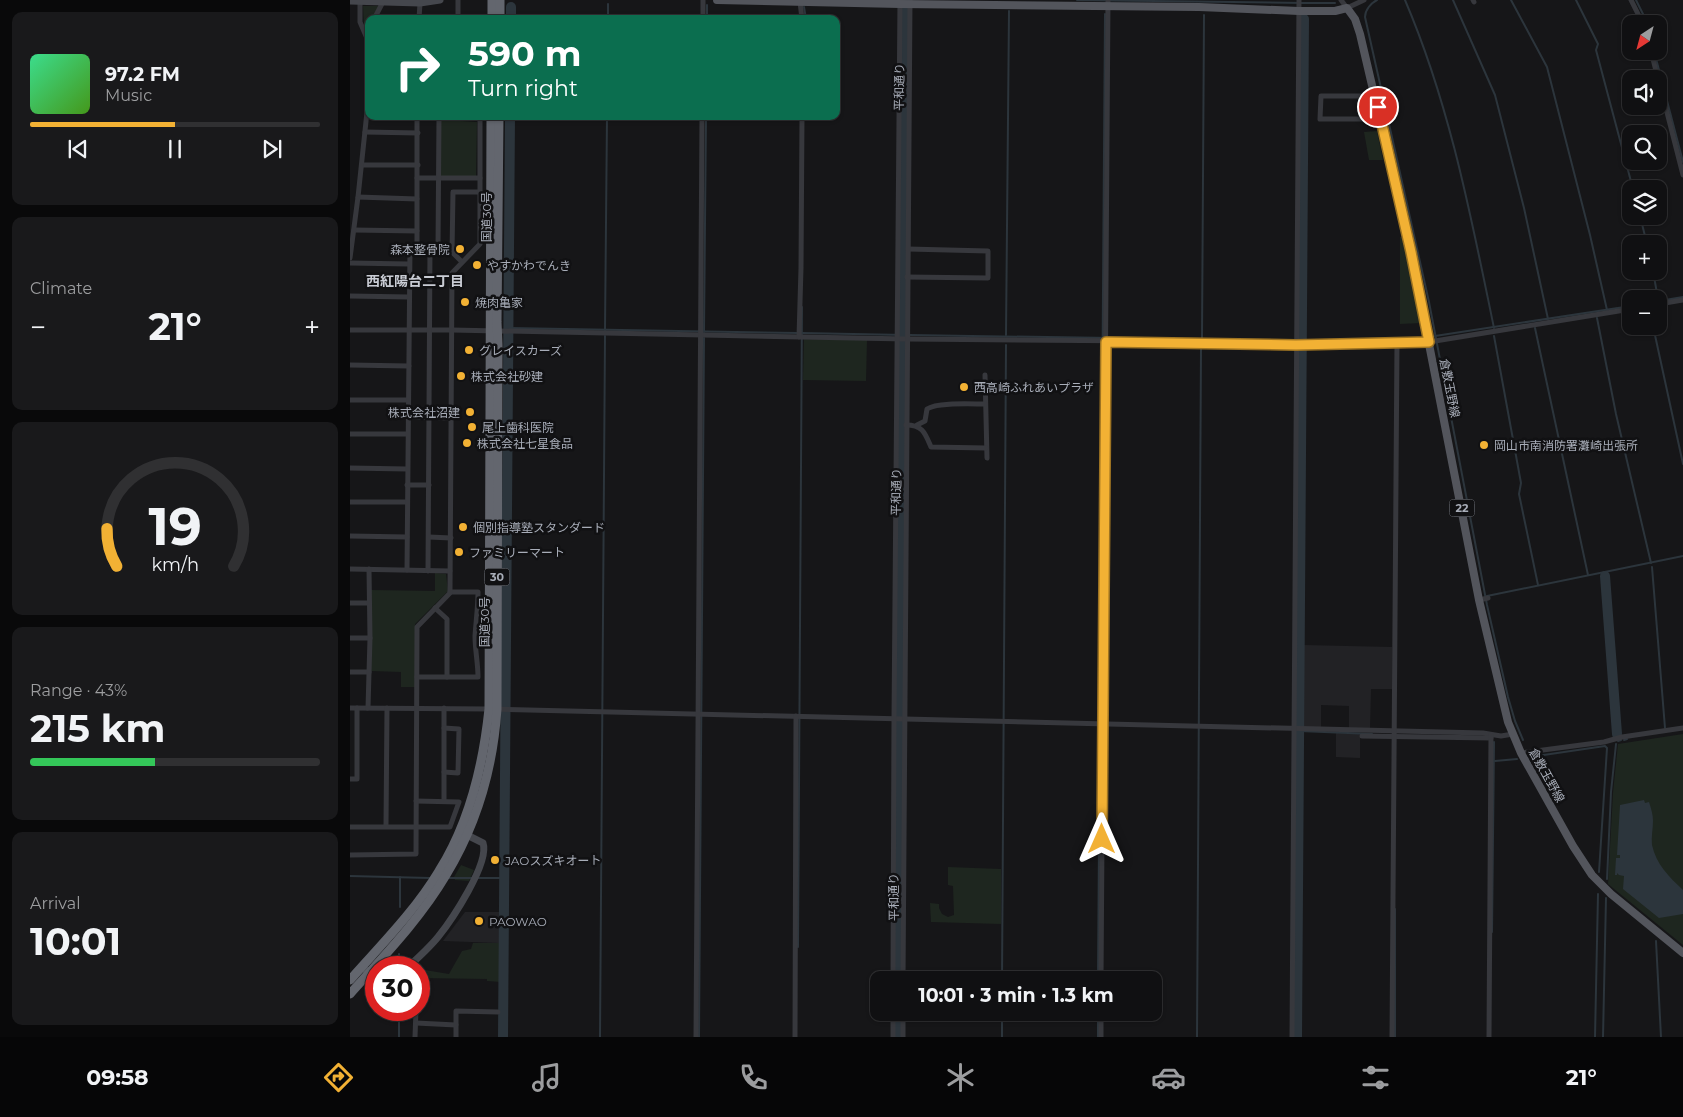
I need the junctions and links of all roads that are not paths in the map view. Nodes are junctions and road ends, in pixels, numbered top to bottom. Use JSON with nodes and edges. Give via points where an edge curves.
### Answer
{"nodes":[{"id":1,"x":440,"y":0,"type":"edge"},
{"id":2,"x":458,"y":0,"type":"edge"},
{"id":3,"x":492,"y":0,"type":"edge"},
{"id":4,"x":500,"y":0,"type":"edge"},
{"id":5,"x":703,"y":0,"type":"edge"},
{"id":6,"x":717,"y":0,"type":"edge"},
{"id":7,"x":1341,"y":0,"type":"edge"},
{"id":8,"x":1364,"y":0,"type":"edge"},
{"id":9,"x":1631,"y":0,"type":"edge"},
{"id":10,"x":356,"y":1,"type":"edge"},
{"id":11,"x":384,"y":1,"type":"edge"},
{"id":12,"x":412,"y":1,"type":"edge"},
{"id":13,"x":801,"y":1,"type":"edge"},
{"id":14,"x":420,"y":3,"type":"junction"},
{"id":15,"x":905,"y":3,"type":"edge"},
{"id":16,"x":1108,"y":3,"type":"edge"},
{"id":17,"x":1299,"y":4,"type":"edge"},
{"id":18,"x":1347,"y":8,"type":"junction"},
{"id":19,"x":376,"y":15,"type":"edge"},
{"id":20,"x":419,"y":15,"type":"edge"},
{"id":21,"x":458,"y":15,"type":"edge"},
{"id":22,"x":492,"y":15,"type":"edge"},
{"id":23,"x":500,"y":15,"type":"edge"},
{"id":24,"x":703,"y":15,"type":"edge"},
{"id":25,"x":802,"y":15,"type":"edge"},
{"id":26,"x":1638,"y":15,"type":"edge"},
{"id":27,"x":365,"y":34,"type":"edge"},
{"id":28,"x":1375,"y":96,"type":"junction"},
{"id":29,"x":1667,"y":114,"type":"edge"},
{"id":30,"x":1381,"y":119,"type":"junction"},
{"id":31,"x":366,"y":120,"type":"edge"},
{"id":32,"x":417,"y":120,"type":"edge"},
{"id":33,"x":438,"y":120,"type":"edge"},
{"id":34,"x":480,"y":120,"type":"edge"},
{"id":35,"x":491,"y":120,"type":"edge"},
{"id":36,"x":499,"y":120,"type":"edge"},
{"id":37,"x":702,"y":120,"type":"edge"},
{"id":38,"x":802,"y":120,"type":"edge"},
{"id":39,"x":365,"y":132,"type":"junction"},
{"id":40,"x":418,"y":133,"type":"junction"},
{"id":41,"x":362,"y":165,"type":"junction"},
{"id":42,"x":418,"y":165,"type":"junction"},
{"id":43,"x":1683,"y":175,"type":"edge"},
{"id":44,"x":417,"y":178,"type":"junction"},
{"id":45,"x":438,"y":178,"type":"junction"},
{"id":46,"x":480,"y":178,"type":"junction"},
{"id":47,"x":480,"y":192,"type":"junction"},
{"id":48,"x":358,"y":197,"type":"junction"},
{"id":49,"x":417,"y":199,"type":"junction"},
{"id":50,"x":354,"y":230,"type":"junction"},
{"id":51,"x":417,"y":231,"type":"junction"},
{"id":52,"x":417,"y":248,"type":"junction"},
{"id":53,"x":430,"y":248,"type":"junction"},
{"id":54,"x":908,"y":249,"type":"junction"},
{"id":55,"x":350,"y":258,"type":"edge"},
{"id":56,"x":462,"y":262,"type":"junction"},
{"id":57,"x":350,"y":263,"type":"edge"},
{"id":58,"x":409,"y":264,"type":"junction"},
{"id":59,"x":907,"y":277,"type":"junction"},
{"id":60,"x":350,"y":296,"type":"edge"},
{"id":61,"x":409,"y":297,"type":"junction"},
{"id":62,"x":1683,"y":300,"type":"edge"},
{"id":63,"x":1667,"y":303,"type":"edge"},
{"id":64,"x":1622,"y":310,"type":"edge"},
{"id":65,"x":350,"y":330,"type":"edge"},
{"id":66,"x":410,"y":330,"type":"junction"},
{"id":67,"x":430,"y":330,"type":"junction"},
{"id":68,"x":452,"y":330,"type":"junction"},
{"id":69,"x":497,"y":331,"type":"junction"},
{"id":70,"x":701,"y":332,"type":"junction"},
{"id":71,"x":800,"y":335,"type":"junction"},
{"id":72,"x":900,"y":337,"type":"junction"},
{"id":73,"x":1104,"y":340,"type":"junction"},
{"id":74,"x":1434,"y":341,"type":"junction"},
{"id":75,"x":1397,"y":342,"type":"junction"},
{"id":76,"x":1297,"y":343,"type":"junction"},
{"id":77,"x":350,"y":366,"type":"edge"},
{"id":78,"x":409,"y":366,"type":"junction"},
{"id":79,"x":984,"y":375,"type":"dead end"},
{"id":80,"x":350,"y":400,"type":"edge"},
{"id":81,"x":408,"y":400,"type":"junction"},
{"id":82,"x":984,"y":404,"type":"junction"},
{"id":83,"x":408,"y":417,"type":"junction"},
{"id":84,"x":429,"y":418,"type":"junction"},
{"id":85,"x":452,"y":418,"type":"junction"},
{"id":86,"x":906,"y":425,"type":"junction"},
{"id":87,"x":917,"y":425,"type":"junction"},
{"id":88,"x":350,"y":434,"type":"edge"},
{"id":89,"x":407,"y":434,"type":"junction"},
{"id":90,"x":986,"y":448,"type":"junction"},
{"id":91,"x":987,"y":458,"type":"dead end"},
{"id":92,"x":350,"y":468,"type":"edge"},
{"id":93,"x":407,"y":469,"type":"junction"},
{"id":94,"x":407,"y":485,"type":"junction"},
{"id":95,"x":429,"y":486,"type":"junction"},
{"id":96,"x":350,"y":502,"type":"edge"},
{"id":97,"x":407,"y":502,"type":"junction"},
{"id":98,"x":350,"y":536,"type":"edge"},
{"id":99,"x":407,"y":537,"type":"junction"},
{"id":100,"x":429,"y":537,"type":"junction"},
{"id":101,"x":451,"y":538,"type":"junction"},
{"id":102,"x":350,"y":569,"type":"edge"},
{"id":103,"x":369,"y":570,"type":"junction"},
{"id":104,"x":407,"y":570,"type":"junction"},
{"id":105,"x":428,"y":571,"type":"junction"},
{"id":106,"x":450,"y":572,"type":"junction"},
{"id":107,"x":450,"y":592,"type":"junction"},
{"id":108,"x":350,"y":604,"type":"edge"},
{"id":109,"x":370,"y":604,"type":"junction"},
{"id":110,"x":435,"y":608,"type":"junction"},
{"id":111,"x":350,"y":638,"type":"edge"},
{"id":112,"x":370,"y":638,"type":"junction"},
{"id":113,"x":350,"y":672,"type":"edge"},
{"id":114,"x":369,"y":672,"type":"junction"},
{"id":115,"x":417,"y":677,"type":"junction"},
{"id":116,"x":447,"y":677,"type":"junction"},
{"id":117,"x":350,"y":708,"type":"edge"},
{"id":118,"x":357,"y":708,"type":"junction"},
{"id":119,"x":368,"y":708,"type":"junction"},
{"id":120,"x":387,"y":708,"type":"junction"},
{"id":121,"x":417,"y":708,"type":"junction"},
{"id":122,"x":444,"y":708,"type":"junction"},
{"id":123,"x":500,"y":709,"type":"junction"},
{"id":124,"x":700,"y":714,"type":"junction"},
{"id":125,"x":798,"y":716,"type":"junction"},
{"id":126,"x":899,"y":719,"type":"junction"},
{"id":127,"x":1101,"y":724,"type":"junction"},
{"id":128,"x":444,"y":728,"type":"junction"},
{"id":129,"x":1683,"y":728,"type":"edge"},
{"id":130,"x":1295,"y":729,"type":"junction"},
{"id":131,"x":1371,"y":734,"type":"junction"},
{"id":132,"x":1394,"y":734,"type":"junction"},
{"id":133,"x":1513,"y":734,"type":"junction"},
{"id":134,"x":1362,"y":736,"type":"dead end"},
{"id":135,"x":1491,"y":736,"type":"junction"},
{"id":136,"x":350,"y":743,"type":"edge"},
{"id":137,"x":357,"y":743,"type":"junction"},
{"id":138,"x":1521,"y":753,"type":"junction"},
{"id":139,"x":444,"y":772,"type":"junction"},
{"id":140,"x":350,"y":779,"type":"edge"},
{"id":141,"x":416,"y":801,"type":"junction"},
{"id":142,"x":444,"y":801,"type":"junction"},
{"id":143,"x":350,"y":826,"type":"edge"},
{"id":144,"x":386,"y":826,"type":"junction"},
{"id":145,"x":416,"y":826,"type":"junction"},
{"id":146,"x":464,"y":833,"type":"junction"},
{"id":147,"x":350,"y":855,"type":"edge"},
{"id":148,"x":1683,"y":953,"type":"edge"},
{"id":149,"x":381,"y":956,"type":"edge"},
{"id":150,"x":419,"y":956,"type":"edge"},
{"id":151,"x":893,"y":971,"type":"edge"},
{"id":152,"x":903,"y":971,"type":"edge"},
{"id":153,"x":1102,"y":971,"type":"edge"},
{"id":154,"x":365,"y":974,"type":"edge"},
{"id":155,"x":365,"y":977,"type":"edge"},
{"id":156,"x":350,"y":980,"type":"edge"},
{"id":157,"x":350,"y":994,"type":"edge"},
{"id":158,"x":498,"y":1012,"type":"dead end"},
{"id":159,"x":893,"y":1021,"type":"edge"},
{"id":160,"x":902,"y":1021,"type":"edge"},
{"id":161,"x":1101,"y":1021,"type":"edge"},
{"id":162,"x":416,"y":1022,"type":"joint"},
{"id":163,"x":456,"y":1025,"type":"junction"},
{"id":164,"x":415,"y":1037,"type":"edge"},
{"id":165,"x":456,"y":1037,"type":"edge"},
{"id":166,"x":696,"y":1037,"type":"edge"},
{"id":167,"x":795,"y":1037,"type":"edge"},
{"id":168,"x":893,"y":1037,"type":"edge"},
{"id":169,"x":903,"y":1037,"type":"edge"},
{"id":170,"x":1101,"y":1037,"type":"edge"},
{"id":171,"x":1292,"y":1037,"type":"edge"},
{"id":172,"x":1392,"y":1037,"type":"edge"},
{"id":173,"x":1489,"y":1037,"type":"edge"}],
"edges":[{"from":1,"to":14,"type":"street"},
{"from":2,"to":21,"type":"street"},
{"from":3,"to":22,"type":"highway"},
{"from":4,"to":23,"type":"highway"},
{"from":5,"to":24,"type":"street"},
{"from":6,"to":13,"type":"main road"},
{"from":7,"to":18,"type":"street"},
{"from":8,"to":18,"type":"street"},
{"from":9,"to":26,"type":"street"},
{"from":10,"to":11,"type":"street"},
{"from":10,"to":27,"type":"street"},
{"from":11,"to":12,"type":"street"},
{"from":11,"to":19,"type":"street"},
{"from":12,"to":14,"type":"street"},
{"from":13,"to":15,"type":"main road"},
{"from":13,"to":25,"type":"street"},
{"from":14,"to":20,"type":"street"},
{"from":15,"to":16,"type":"main road"},
{"from":15,"to":54,"type":"street","name":"平和通り"},
{"from":15,"to":72,"type":"street"},
{"from":16,"to":17,"type":"main road"},
{"from":16,"to":73,"type":"street"},
{"from":17,"to":18,"type":"main road","via":[[1335,11]]},
{"from":17,"to":76,"type":"street"},
{"from":18,"to":28,"type":"main road","name":"倉敷玉野線","number":"22","via":[[1357,26]]},
{"from":28,"to":30,"type":"main road","name":"倉敷玉野線","number":"22"},
{"from":28,"to":30,"type":"street","via":[[1320,96],[1320,119]]},
{"from":29,"to":43,"type":"street"},
{"from":30,"to":74,"type":"main road","name":"倉敷玉野線","number":"22"},
{"from":31,"to":39,"type":"street"},
{"from":32,"to":40,"type":"street"},
{"from":33,"to":45,"type":"street"},
{"from":34,"to":46,"type":"street"},
{"from":35,"to":69,"type":"highway","name":"国道30号","number":"30"},
{"from":36,"to":69,"type":"highway","name":"国道30号","number":"30"},
{"from":37,"to":70,"type":"street"},
{"from":38,"to":71,"type":"street"},
{"from":39,"to":40,"type":"street"},
{"from":39,"to":41,"type":"street"},
{"from":40,"to":42,"type":"street"},
{"from":41,"to":42,"type":"street"},
{"from":41,"to":48,"type":"street"},
{"from":42,"to":44,"type":"street"},
{"from":44,"to":45,"type":"street"},
{"from":44,"to":49,"type":"street"},
{"from":45,"to":46,"type":"street"},
{"from":45,"to":53,"type":"street","via":[[438,248]]},
{"from":46,"to":47,"type":"street"},
{"from":47,"to":56,"type":"street","via":[[480,244]]},
{"from":47,"to":56,"type":"street","via":[[453,192],[452,252]]},
{"from":48,"to":49,"type":"street"},
{"from":48,"to":50,"type":"street"},
{"from":49,"to":51,"type":"street"},
{"from":50,"to":51,"type":"street"},
{"from":50,"to":55,"type":"street"},
{"from":51,"to":52,"type":"street"},
{"from":52,"to":53,"type":"street"},
{"from":52,"to":58,"type":"street","via":[[410,248]]},
{"from":53,"to":67,"type":"street"},
{"from":54,"to":59,"type":"street","name":"平和通り"},
{"from":54,"to":59,"type":"street","via":[[988,251],[988,278]]},
{"from":56,"to":68,"type":"street","via":[[452,273]]},
{"from":57,"to":58,"type":"street"},
{"from":58,"to":61,"type":"street"},
{"from":59,"to":72,"type":"street","name":"平和通り"},
{"from":60,"to":61,"type":"street"},
{"from":61,"to":66,"type":"street"},
{"from":62,"to":63,"type":"street"},
{"from":64,"to":74,"type":"street"},
{"from":65,"to":66,"type":"street"},
{"from":66,"to":67,"type":"street"},
{"from":66,"to":78,"type":"street"},
{"from":67,"to":68,"type":"street"},
{"from":67,"to":84,"type":"street"},
{"from":68,"to":69,"type":"street"},
{"from":68,"to":85,"type":"street"},
{"from":69,"to":70,"type":"street"},
{"from":69,"to":123,"type":"highway","name":"国道30号","number":"30"},
{"from":70,"to":71,"type":"street"},
{"from":70,"to":124,"type":"street"},
{"from":71,"to":72,"type":"street"},
{"from":72,"to":73,"type":"street"},
{"from":72,"to":86,"type":"street","name":"平和通り"},
{"from":72,"to":126,"type":"street"},
{"from":73,"to":76,"type":"street"},
{"from":73,"to":127,"type":"street"},
{"from":74,"to":75,"type":"street"},
{"from":74,"to":133,"type":"main road","name":"倉敷玉野線","number":"22","via":[[1502,699]]},
{"from":75,"to":76,"type":"street"},
{"from":75,"to":132,"type":"street"},
{"from":76,"to":130,"type":"street"},
{"from":77,"to":78,"type":"street"},
{"from":78,"to":81,"type":"street"},
{"from":79,"to":82,"type":"street"},
{"from":80,"to":81,"type":"street"},
{"from":81,"to":83,"type":"street"},
{"from":82,"to":87,"type":"street","via":[[932,406],[927,409],[925,421]]},
{"from":82,"to":90,"type":"street"},
{"from":83,"to":84,"type":"street"},
{"from":83,"to":89,"type":"street"},
{"from":84,"to":85,"type":"street"},
{"from":84,"to":95,"type":"street"},
{"from":85,"to":101,"type":"street"},
{"from":86,"to":87,"type":"street"},
{"from":86,"to":126,"type":"street","name":"平和通り"},
{"from":87,"to":90,"type":"street","via":[[931,447]]},
{"from":88,"to":89,"type":"street"},
{"from":89,"to":93,"type":"street"},
{"from":90,"to":91,"type":"street"},
{"from":92,"to":93,"type":"street"},
{"from":93,"to":94,"type":"street"},
{"from":94,"to":95,"type":"street"},
{"from":94,"to":97,"type":"street"},
{"from":95,"to":100,"type":"street"},
{"from":96,"to":97,"type":"street"},
{"from":97,"to":99,"type":"street"},
{"from":98,"to":99,"type":"street"},
{"from":99,"to":104,"type":"street"},
{"from":100,"to":101,"type":"street"},
{"from":100,"to":105,"type":"street"},
{"from":101,"to":106,"type":"street"},
{"from":102,"to":103,"type":"street"},
{"from":103,"to":104,"type":"street"},
{"from":103,"to":109,"type":"street"},
{"from":104,"to":105,"type":"street"},
{"from":105,"to":106,"type":"street"},
{"from":106,"to":107,"type":"street"},
{"from":107,"to":110,"type":"street"},
{"from":107,"to":116,"type":"street","via":[[478,592],[475,639],[478,677]]},
{"from":108,"to":109,"type":"street"},
{"from":109,"to":112,"type":"street"},
{"from":110,"to":115,"type":"street","via":[[417,627]]},
{"from":110,"to":116,"type":"street","via":[[447,619]]},
{"from":111,"to":112,"type":"street"},
{"from":112,"to":114,"type":"street"},
{"from":113,"to":114,"type":"street"},
{"from":114,"to":119,"type":"street"},
{"from":115,"to":116,"type":"street"},
{"from":115,"to":121,"type":"street"},
{"from":117,"to":118,"type":"street"},
{"from":118,"to":119,"type":"street"},
{"from":118,"to":137,"type":"street"},
{"from":119,"to":120,"type":"street"},
{"from":120,"to":121,"type":"street"},
{"from":120,"to":144,"type":"street"},
{"from":121,"to":122,"type":"street"},
{"from":121,"to":141,"type":"street"},
{"from":122,"to":123,"type":"street"},
{"from":122,"to":128,"type":"street"},
{"from":123,"to":124,"type":"street"},
{"from":123,"to":146,"type":"highway","name":"国道30号","number":"30"},
{"from":124,"to":125,"type":"street"},
{"from":124,"to":166,"type":"street"},
{"from":125,"to":126,"type":"street"},
{"from":125,"to":167,"type":"street"},
{"from":126,"to":127,"type":"street"},
{"from":126,"to":151,"type":"street"},
{"from":126,"to":152,"type":"street","name":"平和通り"},
{"from":127,"to":130,"type":"street"},
{"from":127,"to":153,"type":"street"},
{"from":128,"to":139,"type":"street"},
{"from":128,"to":139,"type":"street","via":[[459,729],[458,773]]},
{"from":129,"to":138,"type":"street"},
{"from":130,"to":131,"type":"street"},
{"from":130,"to":171,"type":"street"},
{"from":131,"to":132,"type":"street"},
{"from":131,"to":134,"type":"street"},
{"from":132,"to":135,"type":"street"},
{"from":132,"to":172,"type":"street"},
{"from":133,"to":135,"type":"street"},
{"from":133,"to":138,"type":"main road","name":"倉敷玉野線","number":"22"},
{"from":135,"to":173,"type":"street"},
{"from":136,"to":137,"type":"street"},
{"from":137,"to":140,"type":"street","via":[[356,779]]},
{"from":138,"to":148,"type":"main road","name":"倉敷玉野線","number":"22","via":[[1592,875]]},
{"from":139,"to":142,"type":"street"},
{"from":141,"to":142,"type":"street"},
{"from":141,"to":145,"type":"street"},
{"from":142,"to":145,"type":"street","via":[[459,802],[450,827]]},
{"from":143,"to":144,"type":"street"},
{"from":144,"to":145,"type":"street"},
{"from":145,"to":147,"type":"street","via":[[416,854]]},
{"from":146,"to":149,"type":"highway","name":"国道30号","number":"30"},
{"from":146,"to":150,"type":"street","via":[[480,841],[484,847],[480,865],[459,906]]},
{"from":154,"to":156,"type":"highway","name":"国道30号","number":"30"},
{"from":155,"to":157,"type":"highway","name":"国道30号","number":"30"},
{"from":158,"to":163,"type":"street","via":[[456,1011]]},
{"from":159,"to":168,"type":"street"},
{"from":160,"to":169,"type":"street"},
{"from":161,"to":170,"type":"street"},
{"from":162,"to":163,"type":"street"},
{"from":162,"to":164,"type":"street"},
{"from":163,"to":165,"type":"street"}]}
